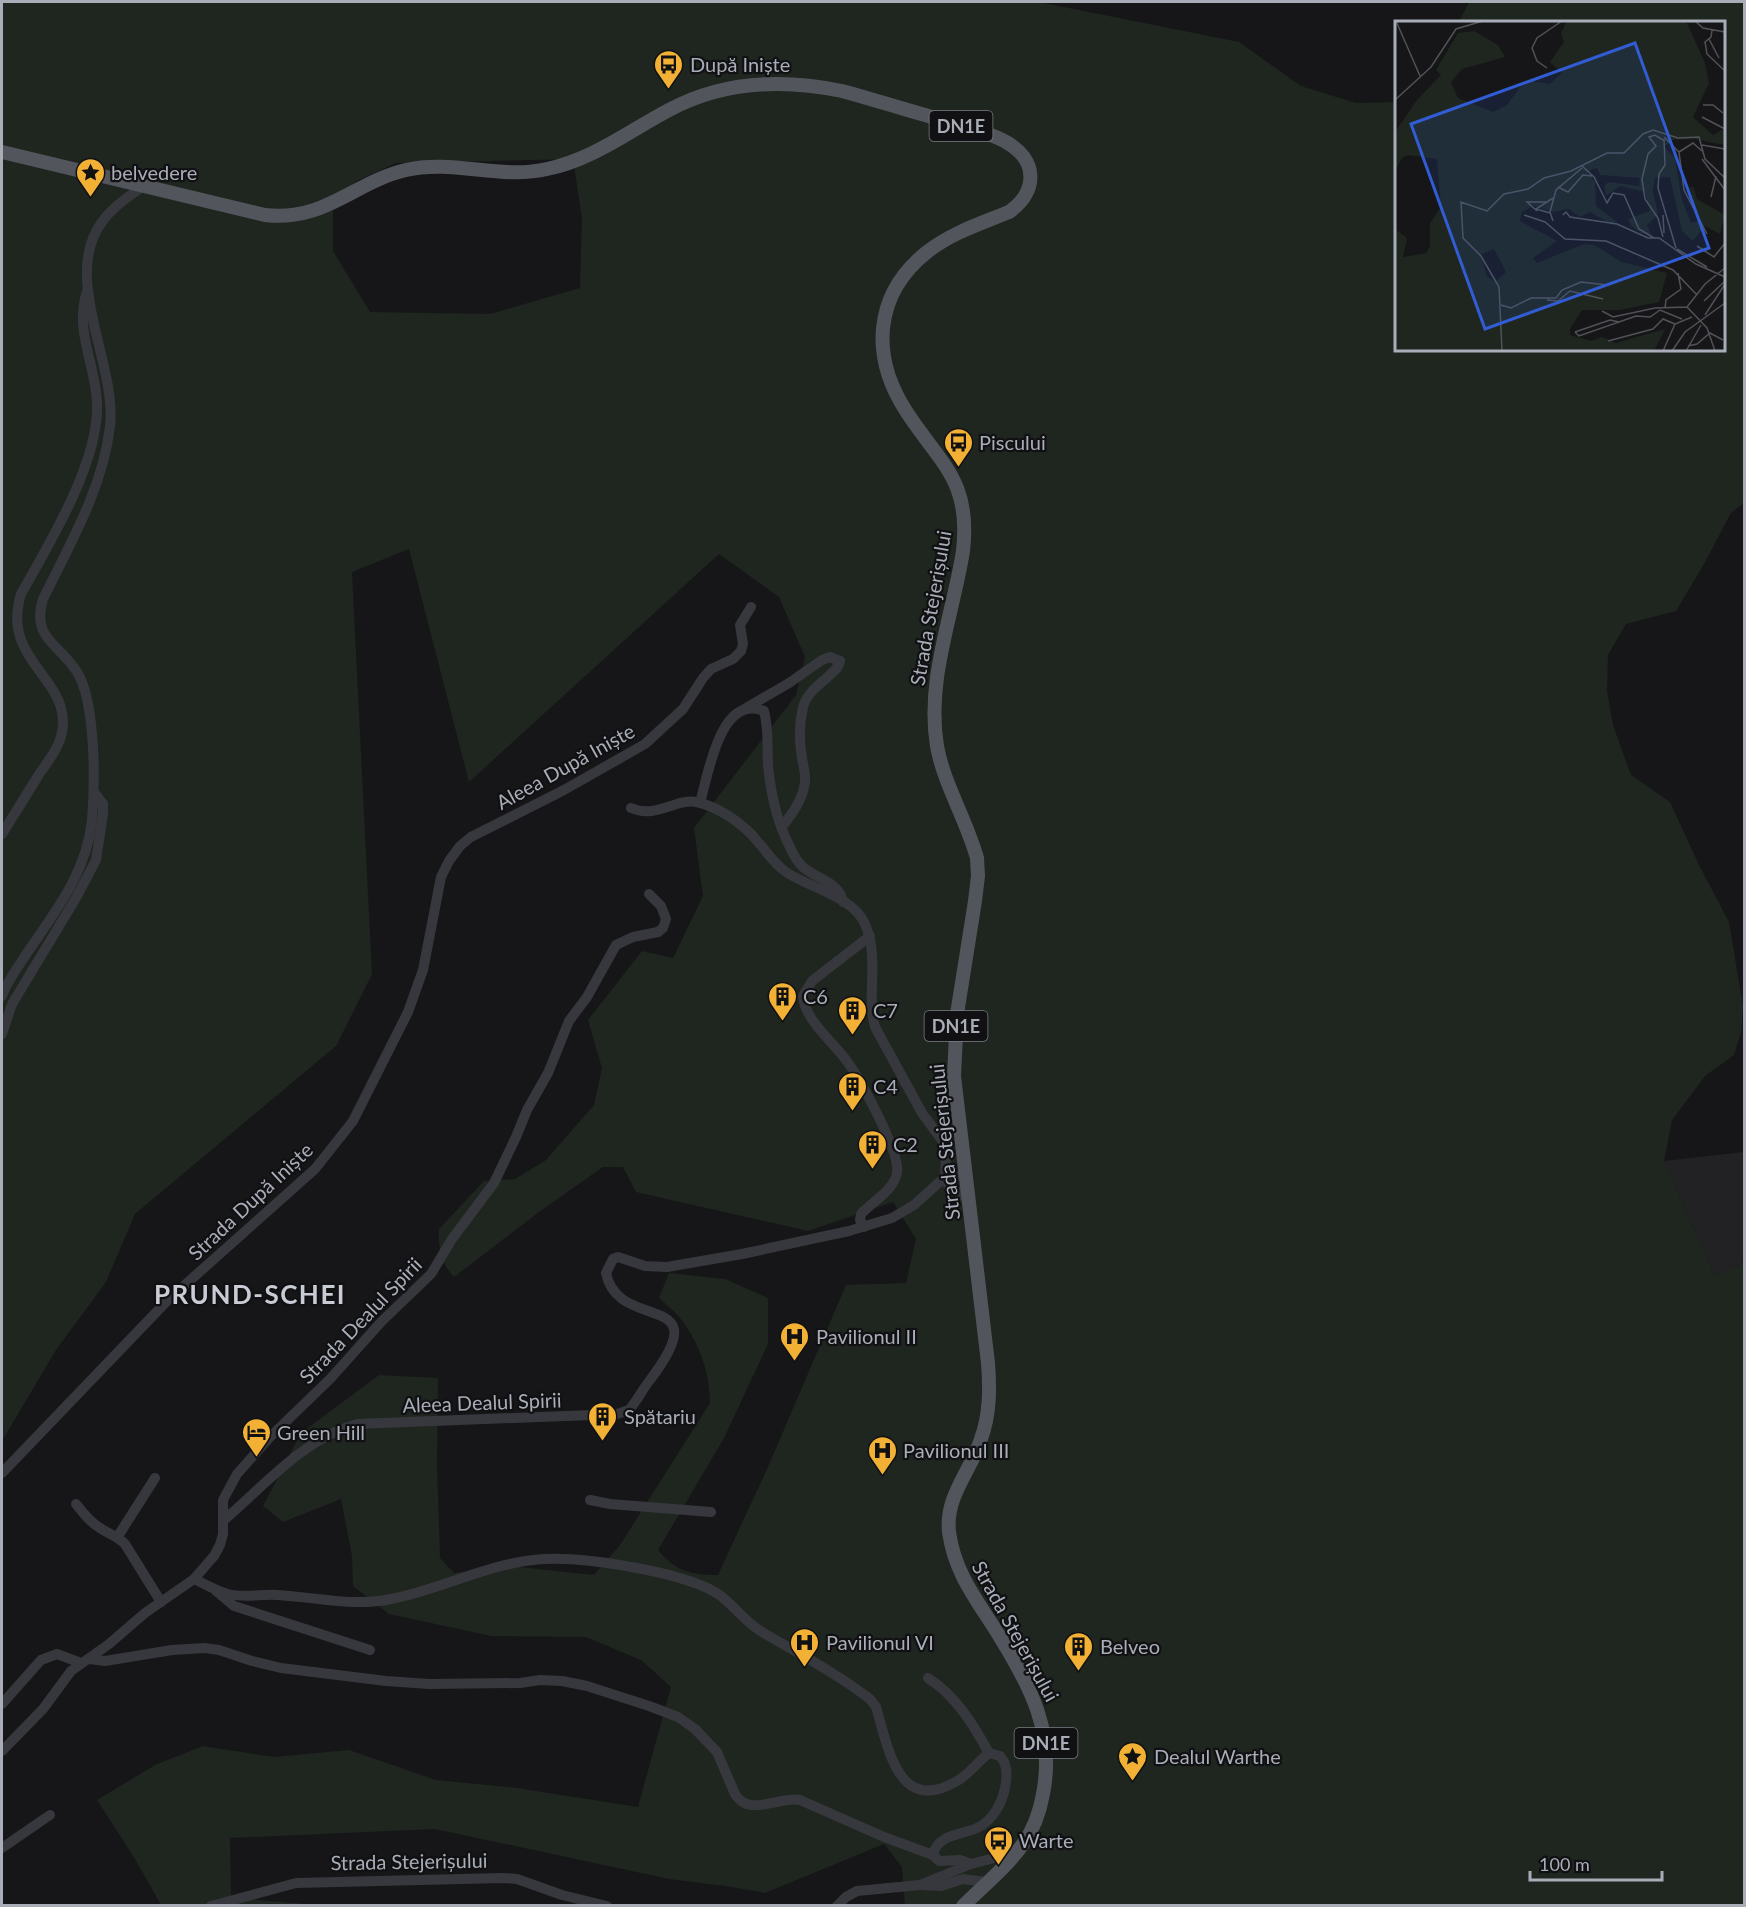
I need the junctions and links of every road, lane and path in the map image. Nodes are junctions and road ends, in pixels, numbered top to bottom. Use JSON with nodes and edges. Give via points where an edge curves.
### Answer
{"nodes":[{"id":1,"x":2,"y":153,"type":"edge"},
{"id":2,"x":143,"y":186,"type":"junction"},
{"id":3,"x":88,"y":289,"type":"junction"},
{"id":4,"x":751,"y":607,"type":"dead end"},
{"id":5,"x":746,"y":708,"type":"junction"},
{"id":6,"x":93,"y":792,"type":"junction"},
{"id":7,"x":700,"y":803,"type":"junction"},
{"id":8,"x":631,"y":808,"type":"dead end"},
{"id":9,"x":782,"y":827,"type":"junction"},
{"id":10,"x":2,"y":834,"type":"edge"},
{"id":11,"x":649,"y":894,"type":"dead end"},
{"id":12,"x":436,"y":901,"type":"joint"},
{"id":13,"x":843,"y":902,"type":"junction"},
{"id":14,"x":870,"y":936,"type":"junction"},
{"id":15,"x":2,"y":996,"type":"edge"},
{"id":16,"x":2,"y":1034,"type":"edge"},
{"id":17,"x":965,"y":1176,"type":"junction"},
{"id":18,"x":945,"y":1177,"type":"junction"},
{"id":19,"x":968,"y":1200,"type":"junction"},
{"id":20,"x":864,"y":1227,"type":"junction"},
{"id":21,"x":2,"y":1473,"type":"edge"},
{"id":22,"x":155,"y":1478,"type":"dead end"},
{"id":23,"x":590,"y":1500,"type":"dead end"},
{"id":24,"x":76,"y":1504,"type":"dead end"},
{"id":25,"x":711,"y":1512,"type":"dead end"},
{"id":26,"x":223,"y":1521,"type":"junction"},
{"id":27,"x":118,"y":1536,"type":"junction"},
{"id":28,"x":194,"y":1579,"type":"junction"},
{"id":29,"x":211,"y":1587,"type":"junction"},
{"id":30,"x":161,"y":1602,"type":"junction"},
{"id":31,"x":370,"y":1650,"type":"dead end"},
{"id":32,"x":85,"y":1661,"type":"junction"},
{"id":33,"x":928,"y":1678,"type":"dead end"},
{"id":34,"x":2,"y":1704,"type":"edge"},
{"id":35,"x":2,"y":1751,"type":"edge"},
{"id":36,"x":989,"y":1753,"type":"junction"},
{"id":37,"x":50,"y":1815,"type":"dead end"},
{"id":38,"x":2,"y":1848,"type":"edge"},
{"id":39,"x":1017,"y":1852,"type":"junction"},
{"id":40,"x":933,"y":1855,"type":"junction"},
{"id":41,"x":971,"y":1864,"type":"junction"},
{"id":42,"x":987,"y":1882,"type":"junction"},
{"id":43,"x":920,"y":1885,"type":"junction"},
{"id":44,"x":211,"y":1905,"type":"edge"},
{"id":45,"x":607,"y":1905,"type":"edge"},
{"id":46,"x":837,"y":1905,"type":"edge"},
{"id":47,"x":963,"y":1905,"type":"edge"}],
"edges":[{"from":1,"to":2,"type":"main road","name":"Strada Stejerișului","number":"DN1E"},
{"from":2,"to":3,"type":"street","via":[[100,224],[90,250]]},
{"from":2,"to":17,"type":"main road","name":"Strada Stejerișului","number":"DN1E","via":[[265,215],[298,215],[407,170],[435,167],[524,173],[562,166],[596,152],[693,98],[770,84],[821,87],[867,98],[991,135],[1023,155],[1031,176],[1025,198],[1009,212],[944,241],[917,261],[892,295],[882,336],[890,382],[906,412],[952,475],[964,510],[963,551],[933,707],[937,748],[977,858],[975,901],[954,1045]]},
{"from":3,"to":6,"type":"street","via":[[110,396],[110,427],[89,501],[43,599],[39,617],[46,637],[84,686]]},
{"from":3,"to":10,"type":"street","via":[[81,317],[97,392],[95,429],[78,484],[21,594],[15,622],[18,641],[58,700],[63,729],[55,751]]},
{"from":4,"to":12,"type":"street","name":"Aleea După Iniște","via":[[740,625],[741,651],[711,669],[667,725],[622,759],[471,837],[449,861]]},
{"from":5,"to":7,"type":"street","via":[[727,722],[717,741]]},
{"from":5,"to":9,"type":"street","via":[[764,711],[773,799]]},
{"from":5,"to":9,"type":"street","via":[[822,660],[830,657],[840,661],[835,671],[817,684],[802,708],[799,742],[803,792]]},
{"from":6,"to":15,"type":"street","via":[[91,832],[81,866]]},
{"from":6,"to":16,"type":"street","via":[[103,804],[103,820],[92,868],[16,996]]},
{"from":7,"to":8,"type":"street","via":[[652,812]]},
{"from":7,"to":13,"type":"street","via":[[744,828],[770,860],[786,872]]},
{"from":9,"to":13,"type":"street","via":[[802,867],[836,887]]},
{"from":11,"to":26,"type":"street","name":"Strada Dealul Spirii","via":[[661,906],[666,920],[663,928],[616,945],[569,1021],[548,1073],[484,1198],[431,1274],[237,1474],[223,1500]]},
{"from":12,"to":21,"type":"street","name":"Strada După Iniște","via":[[423,970],[408,1012],[353,1121],[334,1147],[315,1169],[168,1300]]},
{"from":13,"to":14,"type":"street","via":[[857,911]]},
{"from":14,"to":18,"type":"street","via":[[875,1028],[922,1113],[944,1143]]},
{"from":14,"to":20,"type":"street","via":[[812,981],[803,996],[806,1011],[858,1077],[895,1154],[897,1173],[888,1190],[861,1214]]},
{"from":17,"to":18,"type":"street"},
{"from":17,"to":19,"type":"main road","name":"Strada Stejerișului","number":"DN1E"},
{"from":18,"to":19,"type":"street","via":[[948,1185]]},
{"from":18,"to":20,"type":"street","name":"Aleea Dealul Spirii","via":[[914,1205],[892,1218]]},
{"from":19,"to":39,"type":"main road","name":"Strada Stejerișului","number":"DN1E","via":[[989,1399],[981,1440],[957,1488],[948,1522],[956,1565],[1026,1682],[1041,1718],[1047,1755],[1044,1788],[1036,1818]]},
{"from":20,"to":26,"type":"street","name":"Aleea Dealul Spirii","via":[[667,1267],[613,1259],[606,1273],[612,1289],[628,1302],[672,1322],[675,1330],[672,1348],[628,1410],[617,1414],[357,1424],[338,1429],[319,1439]]},
{"from":22,"to":27,"type":"street"},
{"from":23,"to":25,"type":"street"},
{"from":24,"to":27,"type":"street","via":[[90,1521]]},
{"from":26,"to":28,"type":"street","name":"Strada Dealul Spirii","via":[[220,1545]]},
{"from":27,"to":30,"type":"street"},
{"from":28,"to":29,"type":"street"},
{"from":28,"to":30,"type":"street","name":"Strada Dealul Spirii"},
{"from":29,"to":31,"type":"street","via":[[234,1606]]},
{"from":29,"to":36,"type":"street","via":[[229,1594],[364,1603],[412,1594],[524,1561],[585,1561],[643,1568],[704,1586],[759,1630],[870,1699],[894,1764],[910,1784],[921,1789],[944,1788],[965,1776]]},
{"from":30,"to":32,"type":"street","name":"Strada Dealul Spirii"},
{"from":32,"to":34,"type":"street","via":[[57,1654],[41,1660]]},
{"from":32,"to":35,"type":"street","name":"Strada Dealul Spirii","via":[[71,1671],[27,1728]]},
{"from":32,"to":40,"type":"street","via":[[205,1648],[281,1668],[386,1681],[429,1684],[540,1680],[587,1686],[649,1706],[695,1729],[717,1752],[735,1794],[746,1804],[800,1800],[884,1838]]},
{"from":33,"to":36,"type":"street","via":[[953,1697]]},
{"from":36,"to":40,"type":"street","via":[[1000,1756],[1006,1769],[1006,1786],[999,1805],[981,1826],[946,1838]]},
{"from":37,"to":38,"type":"street"},
{"from":39,"to":41,"type":"street"},
{"from":39,"to":42,"type":"main road","number":"DN1E"},
{"from":40,"to":41,"type":"street","via":[[941,1862],[960,1860]]},
{"from":41,"to":43,"type":"street"},
{"from":42,"to":43,"type":"street","via":[[963,1879],[941,1886]]},
{"from":42,"to":47,"type":"main road","number":"DN1E"},
{"from":43,"to":46,"type":"street","via":[[867,1889]]},
{"from":44,"to":45,"type":"street","name":"Strada Stejerișului","via":[[296,1883],[503,1878]]}]}
